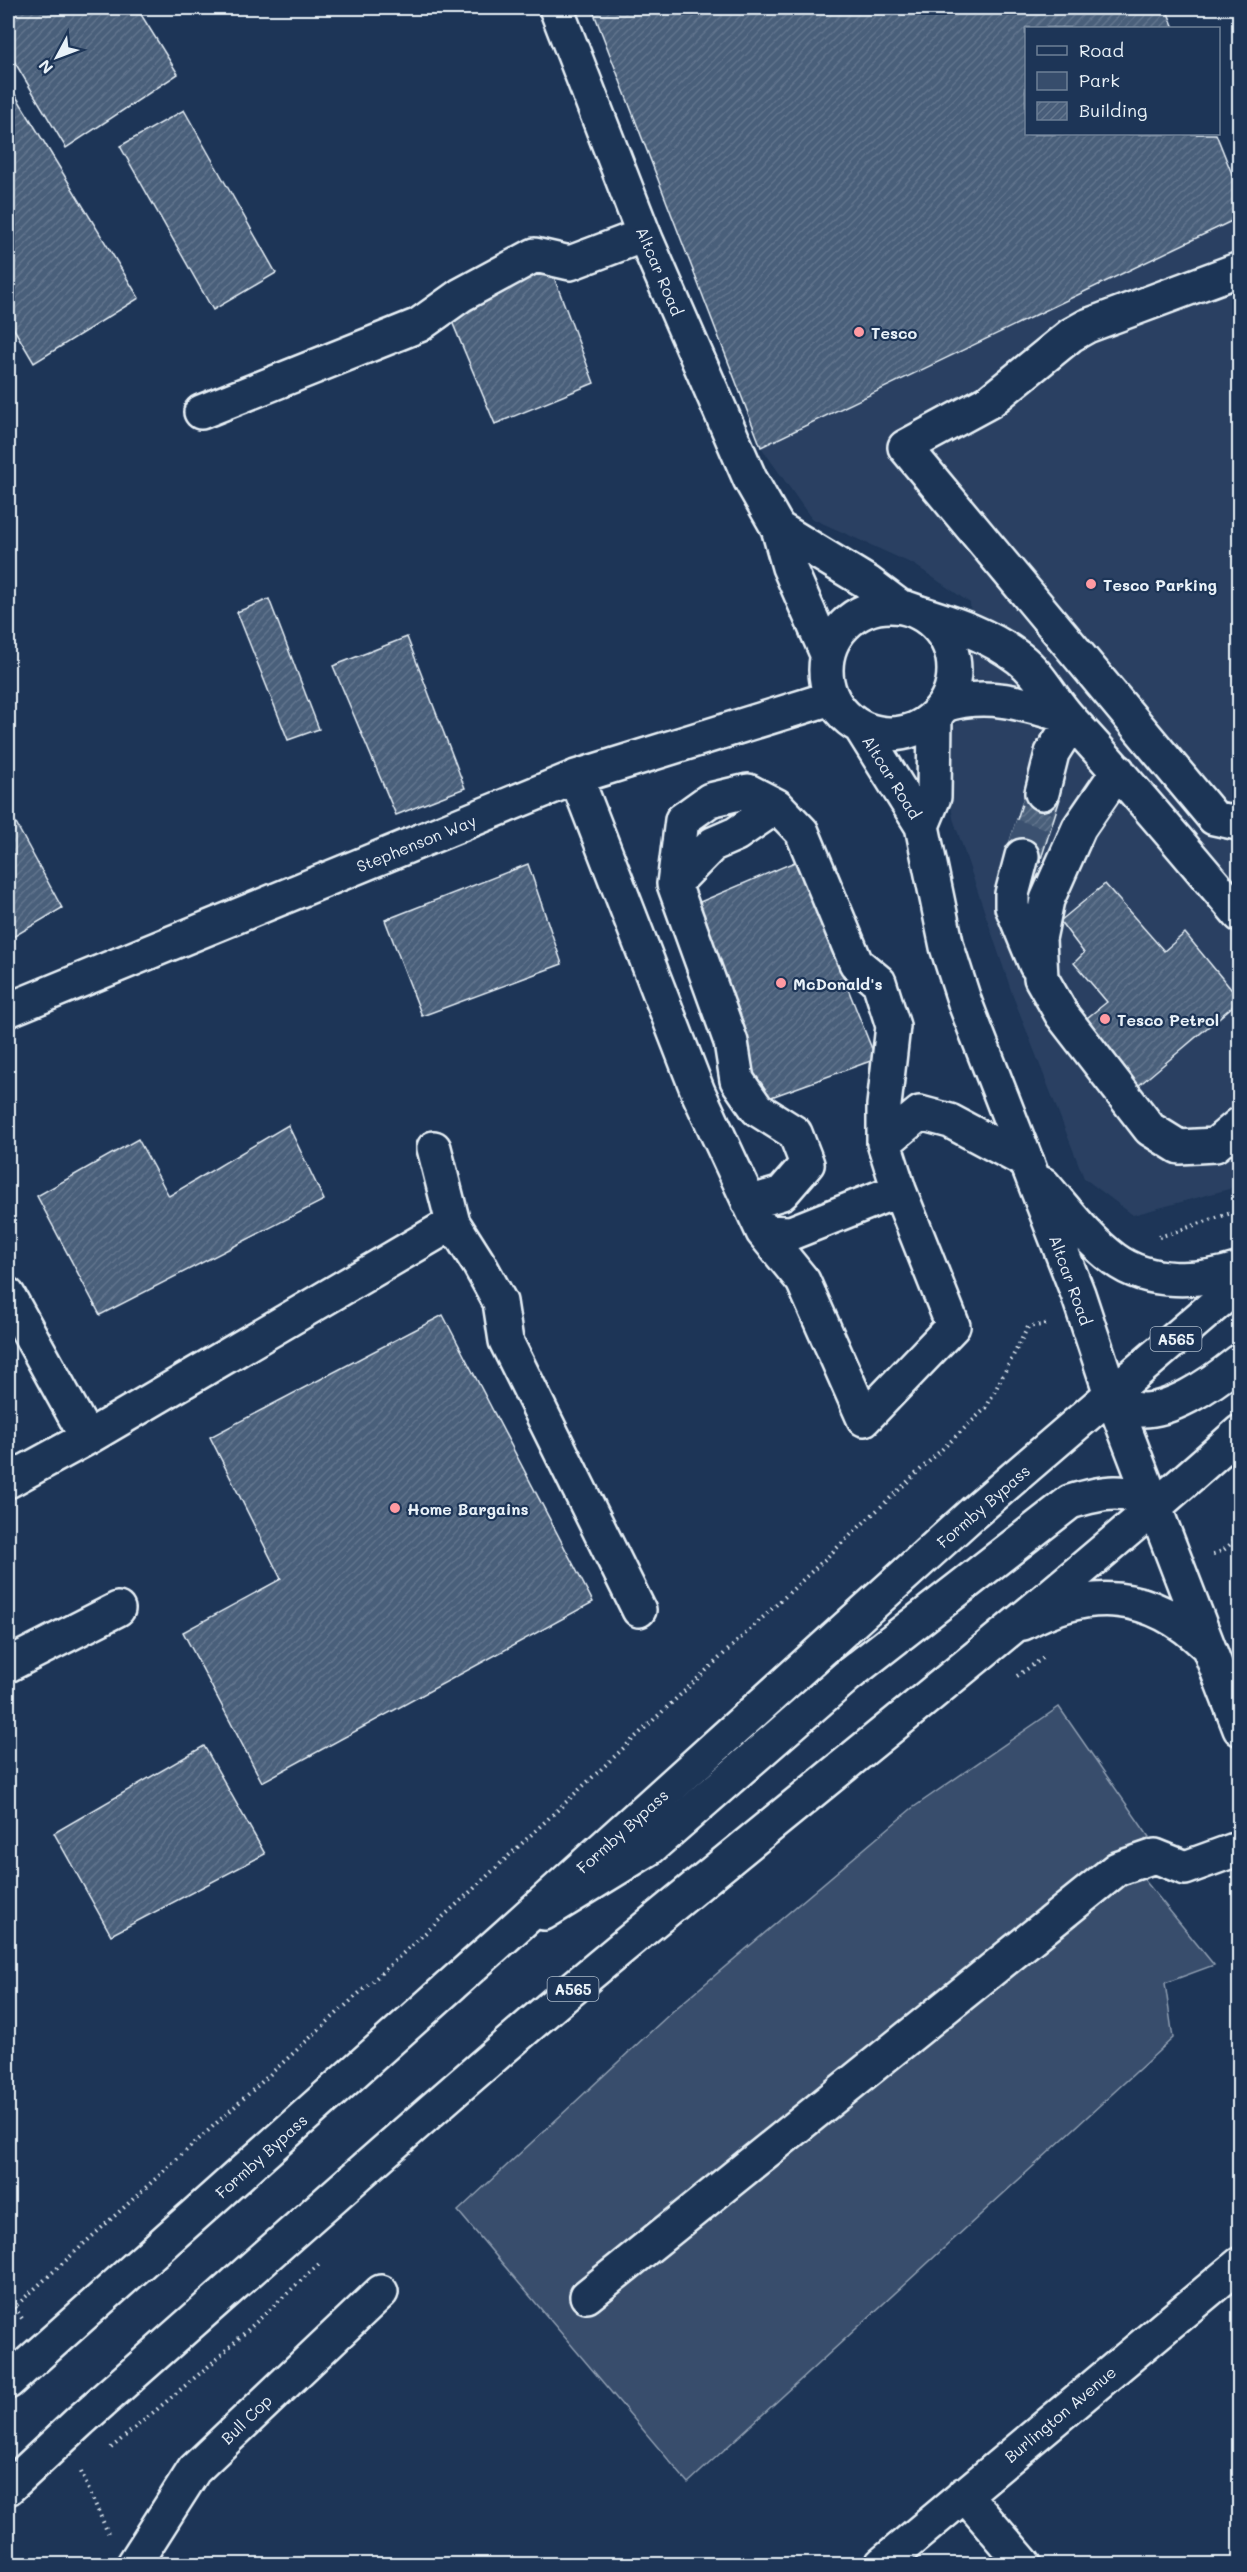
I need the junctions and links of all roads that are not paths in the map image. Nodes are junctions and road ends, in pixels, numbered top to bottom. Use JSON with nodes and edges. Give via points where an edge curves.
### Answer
{"nodes":[{"id":1,"x":556,"y":8,"type":"edge"},
{"id":2,"x":645,"y":235,"type":"junction"},
{"id":3,"x":1239,"y":269,"type":"edge"},
{"id":4,"x":201,"y":412,"type":"dead end"},
{"id":5,"x":778,"y":528,"type":"junction"},
{"id":6,"x":910,"y":610,"type":"junction"},
{"id":7,"x":827,"y":654,"type":"junction"},
{"id":8,"x":831,"y":698,"type":"junction"},
{"id":9,"x":939,"y":710,"type":"junction"},
{"id":10,"x":1070,"y":719,"type":"junction"},
{"id":11,"x":861,"y":728,"type":"junction"},
{"id":12,"x":1118,"y":771,"type":"junction"},
{"id":13,"x":576,"y":777,"type":"junction"},
{"id":14,"x":1042,"y":793,"type":"tunnel mouth"},
{"id":15,"x":1227,"y":820,"type":"edge"},
{"id":16,"x":922,"y":826,"type":"junction"},
{"id":17,"x":1022,"y":856,"type":"tunnel mouth"},
{"id":18,"x":1239,"y":915,"type":"edge"},
{"id":19,"x":1041,"y":978,"type":"junction"},
{"id":20,"x":8,"y":1010,"type":"edge"},
{"id":21,"x":1239,"y":1124,"type":"edge"},
{"id":22,"x":884,"y":1143,"type":"junction"},
{"id":23,"x":434,"y":1148,"type":"dead end"},
{"id":24,"x":1028,"y":1165,"type":"junction"},
{"id":25,"x":899,"y":1190,"type":"junction"},
{"id":26,"x":749,"y":1203,"type":"junction"},
{"id":27,"x":453,"y":1223,"type":"junction"},
{"id":28,"x":777,"y":1233,"type":"junction"},
{"id":29,"x":1239,"y":1269,"type":"edge"},
{"id":30,"x":1239,"y":1283,"type":"edge"},
{"id":31,"x":8,"y":1295,"type":"edge"},
{"id":32,"x":1239,"y":1361,"type":"edge"},
{"id":33,"x":1111,"y":1394,"type":"junction"},
{"id":34,"x":1239,"y":1432,"type":"edge"},
{"id":35,"x":87,"y":1438,"type":"junction"},
{"id":36,"x":8,"y":1481,"type":"edge"},
{"id":37,"x":1155,"y":1508,"type":"junction"},
{"id":38,"x":118,"y":1609,"type":"dead end"},
{"id":39,"x":639,"y":1610,"type":"dead end"},
{"id":40,"x":1006,"y":1634,"type":"junction"},
{"id":41,"x":1209,"y":1648,"type":"junction"},
{"id":42,"x":8,"y":1665,"type":"edge"},
{"id":43,"x":1239,"y":1728,"type":"edge"},
{"id":44,"x":1239,"y":1848,"type":"edge"},
{"id":45,"x":506,"y":1936,"type":"junction"},
{"id":46,"x":1239,"y":2264,"type":"edge"},
{"id":47,"x":381,"y":2292,"type":"dead end"},
{"id":48,"x":587,"y":2296,"type":"dead end"},
{"id":49,"x":8,"y":2382,"type":"edge"},
{"id":50,"x":8,"y":2488,"type":"edge"},
{"id":51,"x":964,"y":2494,"type":"junction"},
{"id":52,"x":123,"y":2554,"type":"edge"},
{"id":53,"x":882,"y":2565,"type":"edge"},
{"id":54,"x":1024,"y":2565,"type":"edge"}],
"edges":[{"from":1,"to":2,"type":"main road","name":"Altcar Road"},
{"from":2,"to":4,"type":"main road","via":[[570,263],[535,255],[461,295],[419,325]]},
{"from":2,"to":5,"type":"main road","name":"Altcar Road","via":[[750,479]]},
{"from":3,"to":15,"type":"main road","via":[[1087,326],[990,401],[905,447]]},
{"from":5,"to":6,"type":"main road","name":"Altcar Road"},
{"from":5,"to":7,"type":"main road","name":"Altcar Road","via":[[789,567]]},
{"from":6,"to":7,"type":"main road","via":[[880,606],[862,611],[847,622]]},
{"from":6,"to":9,"type":"main road","via":[[937,626],[948,644],[954,665],[952,686]]},
{"from":6,"to":10,"type":"main road","via":[[981,634],[1001,645],[1035,672]]},
{"from":7,"to":8,"type":"main road","via":[[825,676]]},
{"from":8,"to":11,"type":"main road"},
{"from":8,"to":13,"type":"main road","name":"Stephenson Way"},
{"from":9,"to":10,"type":"main road","via":[[961,699],[1000,699]]},
{"from":9,"to":11,"type":"main road","via":[[919,727],[900,734]]},
{"from":9,"to":16,"type":"main road","name":"Altcar Road","via":[[934,797]]},
{"from":10,"to":12,"type":"main road"},
{"from":10,"to":14,"type":"main road","via":[[1052,753]]},
{"from":11,"to":16,"type":"main road","name":"Altcar Road"},
{"from":12,"to":18,"type":"main road"},
{"from":12,"to":19,"type":"main road","via":[[1079,828],[1047,900],[1039,939]]},
{"from":13,"to":20,"type":"main road","name":"Stephenson Way"},
{"from":13,"to":26,"type":"main road","via":[[698,1092]]},
{"from":16,"to":24,"type":"main road","name":"Altcar Road","via":[[951,959],[965,1004]]},
{"from":17,"to":19,"type":"main road","via":[[1012,907]]},
{"from":19,"to":21,"type":"main road","via":[[1062,1015],[1150,1129],[1179,1147],[1215,1145]]},
{"from":22,"to":24,"type":"main road","via":[[920,1113],[950,1121]]},
{"from":22,"to":25,"type":"main road"},
{"from":22,"to":26,"type":"main road","via":[[893,1026],[879,982],[856,963],[802,832],[777,806],[736,834],[713,844],[674,884],[731,1042],[737,1080],[757,1109],[795,1133],[807,1164],[782,1192]]},
{"from":23,"to":27,"type":"main road"},
{"from":24,"to":29,"type":"main road","via":[[1090,1237],[1126,1266],[1151,1275],[1181,1279]]},
{"from":24,"to":33,"type":"main road","name":"Altcar Road","via":[[1078,1294]]},
{"from":25,"to":28,"type":"main road"},
{"from":25,"to":28,"type":"main road","via":[[953,1326],[864,1419],[803,1281]]},
{"from":26,"to":28,"type":"main road"},
{"from":27,"to":35,"type":"main road"},
{"from":27,"to":39,"type":"main road","via":[[500,1302],[506,1341]]},
{"from":30,"to":33,"type":"main road","name":"Formby Bypass","number":"A565"},
{"from":31,"to":35,"type":"main road"},
{"from":32,"to":33,"type":"main road","via":[[1195,1394],[1156,1407],[1130,1408]]},
{"from":33,"to":37,"type":"main road","name":"Altcar Road"},
{"from":33,"to":45,"type":"main road","name":"Formby Bypass","number":"A565"},
{"from":34,"to":37,"type":"main road","number":"A565"},
{"from":35,"to":36,"type":"main road"},
{"from":37,"to":40,"type":"main road","number":"A565"},
{"from":37,"to":41,"type":"main road","name":"Altcar Road"},
{"from":37,"to":45,"type":"main road","via":[[1146,1499],[1117,1492],[1070,1502],[847,1676],[650,1848]]},
{"from":38,"to":42,"type":"main road"},
{"from":40,"to":41,"type":"main road","via":[[1067,1605],[1122,1600],[1168,1614]]},
{"from":40,"to":50,"type":"main road","number":"A565","via":[[558,2001]]},
{"from":41,"to":43,"type":"main road","name":"Altcar Road"},
{"from":44,"to":48,"type":"main road","via":[[1185,1868],[1155,1856],[1117,1869]]},
{"from":45,"to":49,"type":"main road","name":"Formby Bypass","number":"A565"},
{"from":46,"to":51,"type":"main road","name":"Burlington Avenue"},
{"from":47,"to":52,"type":"main road","name":"Bull Cop","via":[[194,2470]]},
{"from":51,"to":53,"type":"main road","name":"Burlington Avenue"},
{"from":51,"to":54,"type":"main road"}]}
